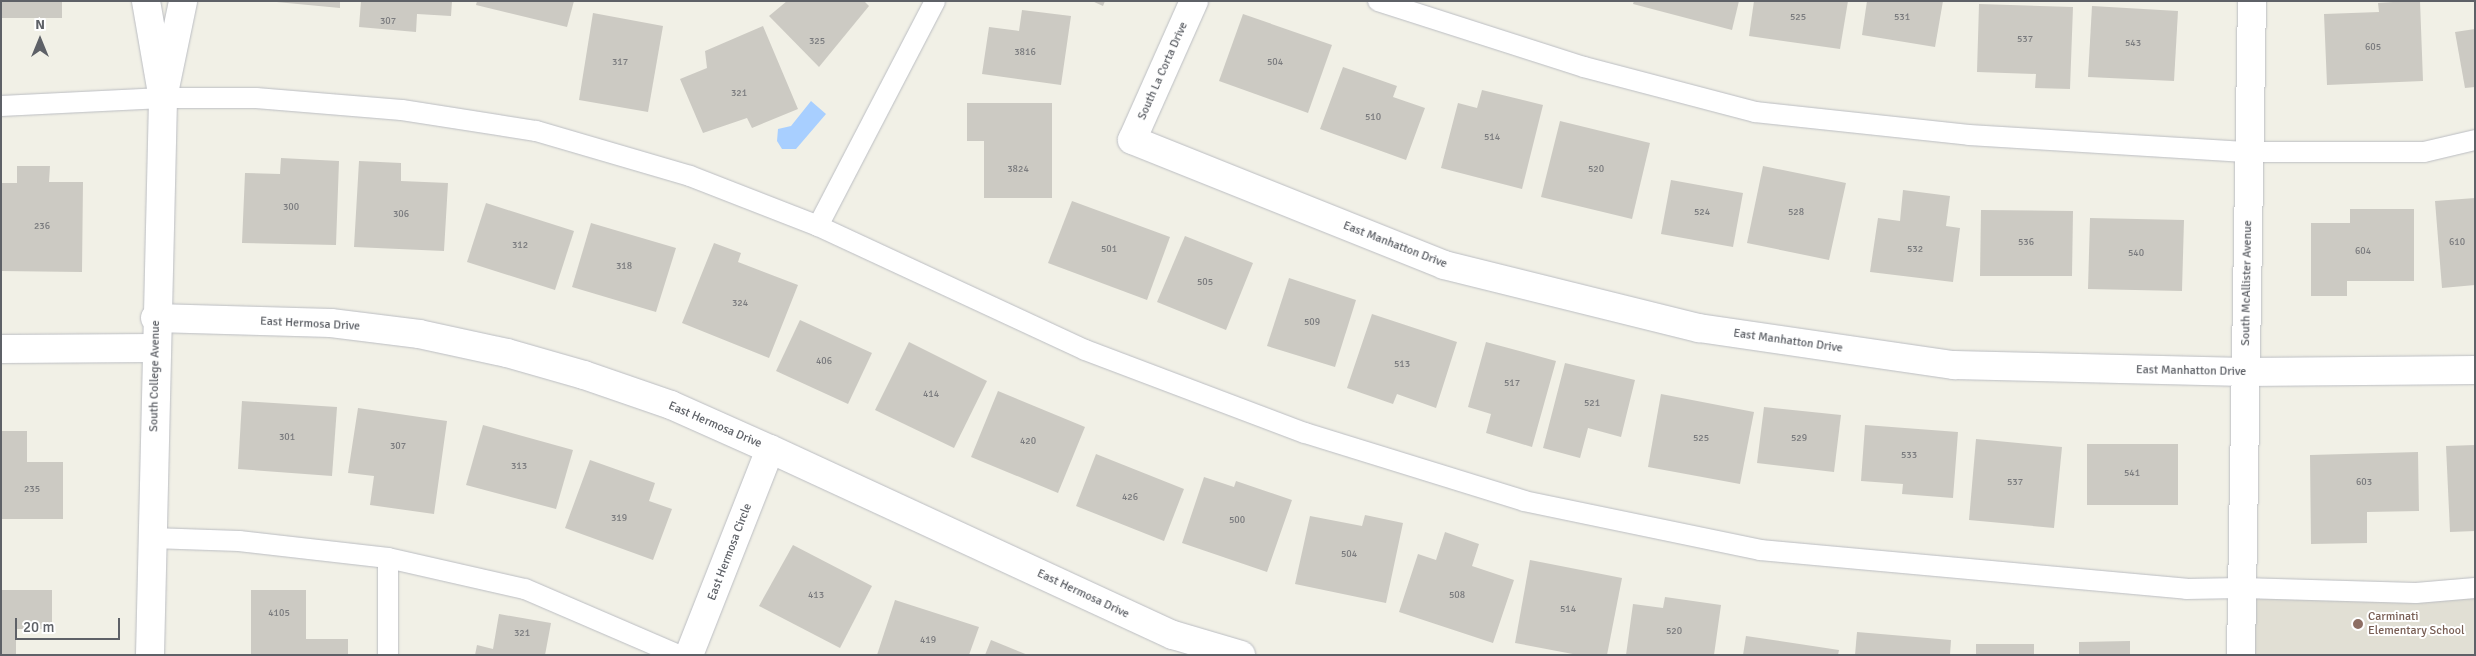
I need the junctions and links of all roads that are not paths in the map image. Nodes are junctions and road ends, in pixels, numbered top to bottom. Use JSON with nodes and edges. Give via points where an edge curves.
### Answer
{"nodes":[{"id":1,"x":146,"y":1,"type":"edge"},
{"id":2,"x":183,"y":1,"type":"edge"},
{"id":3,"x":936,"y":1,"type":"edge"},
{"id":4,"x":1194,"y":1,"type":"edge"},
{"id":5,"x":1378,"y":1,"type":"edge"},
{"id":6,"x":2252,"y":1,"type":"edge"},
{"id":7,"x":163,"y":98,"type":"junction"},
{"id":8,"x":1,"y":106,"type":"edge"},
{"id":9,"x":1132,"y":140,"type":"joint"},
{"id":10,"x":2475,"y":140,"type":"edge"},
{"id":11,"x":2249,"y":152,"type":"junction"},
{"id":12,"x":818,"y":226,"type":"junction"},
{"id":13,"x":155,"y":318,"type":"junction"},
{"id":14,"x":154,"y":348,"type":"junction"},
{"id":15,"x":1,"y":349,"type":"edge"},
{"id":16,"x":2475,"y":370,"type":"edge"},
{"id":17,"x":2245,"y":372,"type":"junction"},
{"id":18,"x":770,"y":449,"type":"junction"},
{"id":19,"x":152,"y":538,"type":"junction"},
{"id":20,"x":388,"y":558,"type":"junction"},
{"id":21,"x":2241,"y":588,"type":"junction"},
{"id":22,"x":2475,"y":588,"type":"edge"},
{"id":23,"x":1169,"y":645,"type":"edge"},
{"id":24,"x":150,"y":655,"type":"edge"},
{"id":25,"x":388,"y":655,"type":"edge"},
{"id":26,"x":678,"y":655,"type":"edge"},
{"id":27,"x":689,"y":655,"type":"edge"},
{"id":28,"x":1241,"y":655,"type":"edge"},
{"id":29,"x":2241,"y":655,"type":"edge"}],
"edges":[{"from":1,"to":7,"type":"street","name":"South College Avenue"},
{"from":2,"to":7,"type":"street","name":"South College Avenue"},
{"from":3,"to":12,"type":"lane"},
{"from":4,"to":9,"type":"street","name":"South La Corta Drive"},
{"from":5,"to":11,"type":"lane","via":[[1584,68],[1755,112],[1969,135]]},
{"from":6,"to":11,"type":"street","name":"South McAllister Avenue"},
{"from":7,"to":8,"type":"lane"},
{"from":7,"to":12,"type":"lane","via":[[256,98],[402,110],[536,131],[690,176]]},
{"from":7,"to":13,"type":"street","name":"South College Avenue"},
{"from":9,"to":17,"type":"street","name":"East Manhatton Drive","via":[[1444,265],[1699,328],[1954,365]]},
{"from":10,"to":11,"type":"lane","via":[[2424,152]]},
{"from":11,"to":17,"type":"street","name":"South McAllister Avenue"},
{"from":12,"to":21,"type":"lane","via":[[1085,350],[1305,433],[1524,501],[1760,550],[2186,589]]},
{"from":13,"to":14,"type":"street","name":"South College Avenue"},
{"from":13,"to":18,"type":"street","name":"East Hermosa Drive","via":[[331,323],[427,336],[507,353],[584,375],[671,406]]},
{"from":14,"to":15,"type":"street"},
{"from":14,"to":19,"type":"street","name":"South College Avenue"},
{"from":16,"to":17,"type":"street","name":"East Manhatton Drive"},
{"from":17,"to":21,"type":"street","name":"South McAllister Avenue"},
{"from":18,"to":23,"type":"street","name":"East Hermosa Drive"},
{"from":18,"to":27,"type":"street","name":"East Hermosa Circle"},
{"from":19,"to":20,"type":"lane","via":[[239,541]]},
{"from":19,"to":24,"type":"street","name":"South College Avenue"},
{"from":20,"to":25,"type":"lane"},
{"from":20,"to":26,"type":"lane","via":[[525,589]]},
{"from":21,"to":22,"type":"lane","via":[[2416,593]]},
{"from":21,"to":29,"type":"street","name":"South McAllister Avenue"},
{"from":23,"to":28,"type":"street","name":"East Hermosa Drive"}]}
